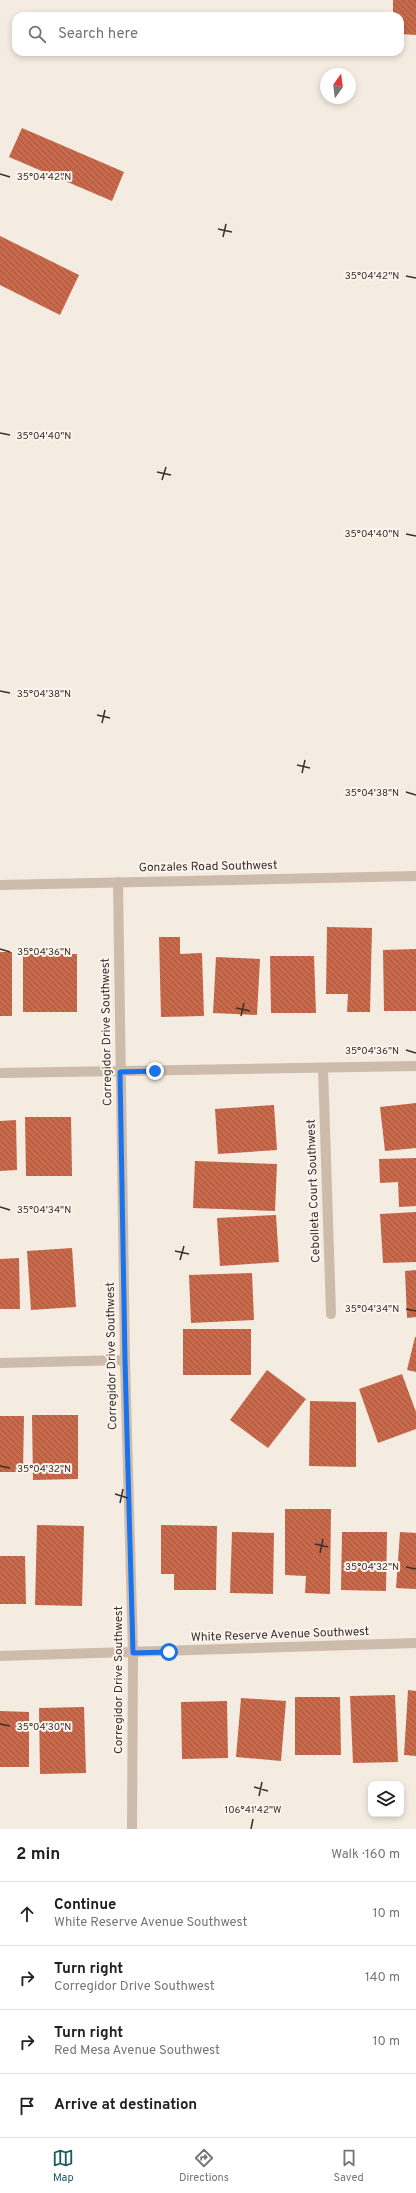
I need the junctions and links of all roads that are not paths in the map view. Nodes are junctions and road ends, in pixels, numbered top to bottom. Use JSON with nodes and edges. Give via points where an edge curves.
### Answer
{"nodes":[{"id":1,"x":416,"y":876,"type":"edge"},
{"id":2,"x":118,"y":882,"type":"junction"},
{"id":3,"x":0,"y":884,"type":"edge"},
{"id":4,"x":416,"y":1066,"type":"edge"},
{"id":5,"x":323,"y":1068,"type":"junction"},
{"id":6,"x":120,"y":1072,"type":"junction"},
{"id":7,"x":0,"y":1073,"type":"edge"},
{"id":8,"x":331,"y":1314,"type":"dead end"},
{"id":9,"x":125,"y":1360,"type":"junction"},
{"id":10,"x":0,"y":1362,"type":"edge"},
{"id":11,"x":416,"y":1643,"type":"edge"},
{"id":12,"x":133,"y":1653,"type":"junction"},
{"id":13,"x":0,"y":1656,"type":"edge"},
{"id":14,"x":132,"y":1829,"type":"edge"}],
"edges":[{"from":1,"to":2,"type":"street","name":"Gonzales Road Southwest"},
{"from":2,"to":3,"type":"street","name":"Gonzales Road Southwest"},
{"from":2,"to":6,"type":"street","name":"Corregidor Drive Southwest"},
{"from":4,"to":5,"type":"street"},
{"from":5,"to":6,"type":"street"},
{"from":5,"to":8,"type":"street","name":"Cebolleta Court Southwest"},
{"from":6,"to":7,"type":"street"},
{"from":6,"to":9,"type":"street","name":"Corregidor Drive Southwest"},
{"from":9,"to":10,"type":"street"},
{"from":9,"to":12,"type":"street","name":"Corregidor Drive Southwest"},
{"from":11,"to":12,"type":"street","name":"White Reserve Avenue Southwest"},
{"from":12,"to":13,"type":"street","name":"White Reserve Avenue Southwest"},
{"from":12,"to":14,"type":"street","name":"Corregidor Drive Southwest"}]}
